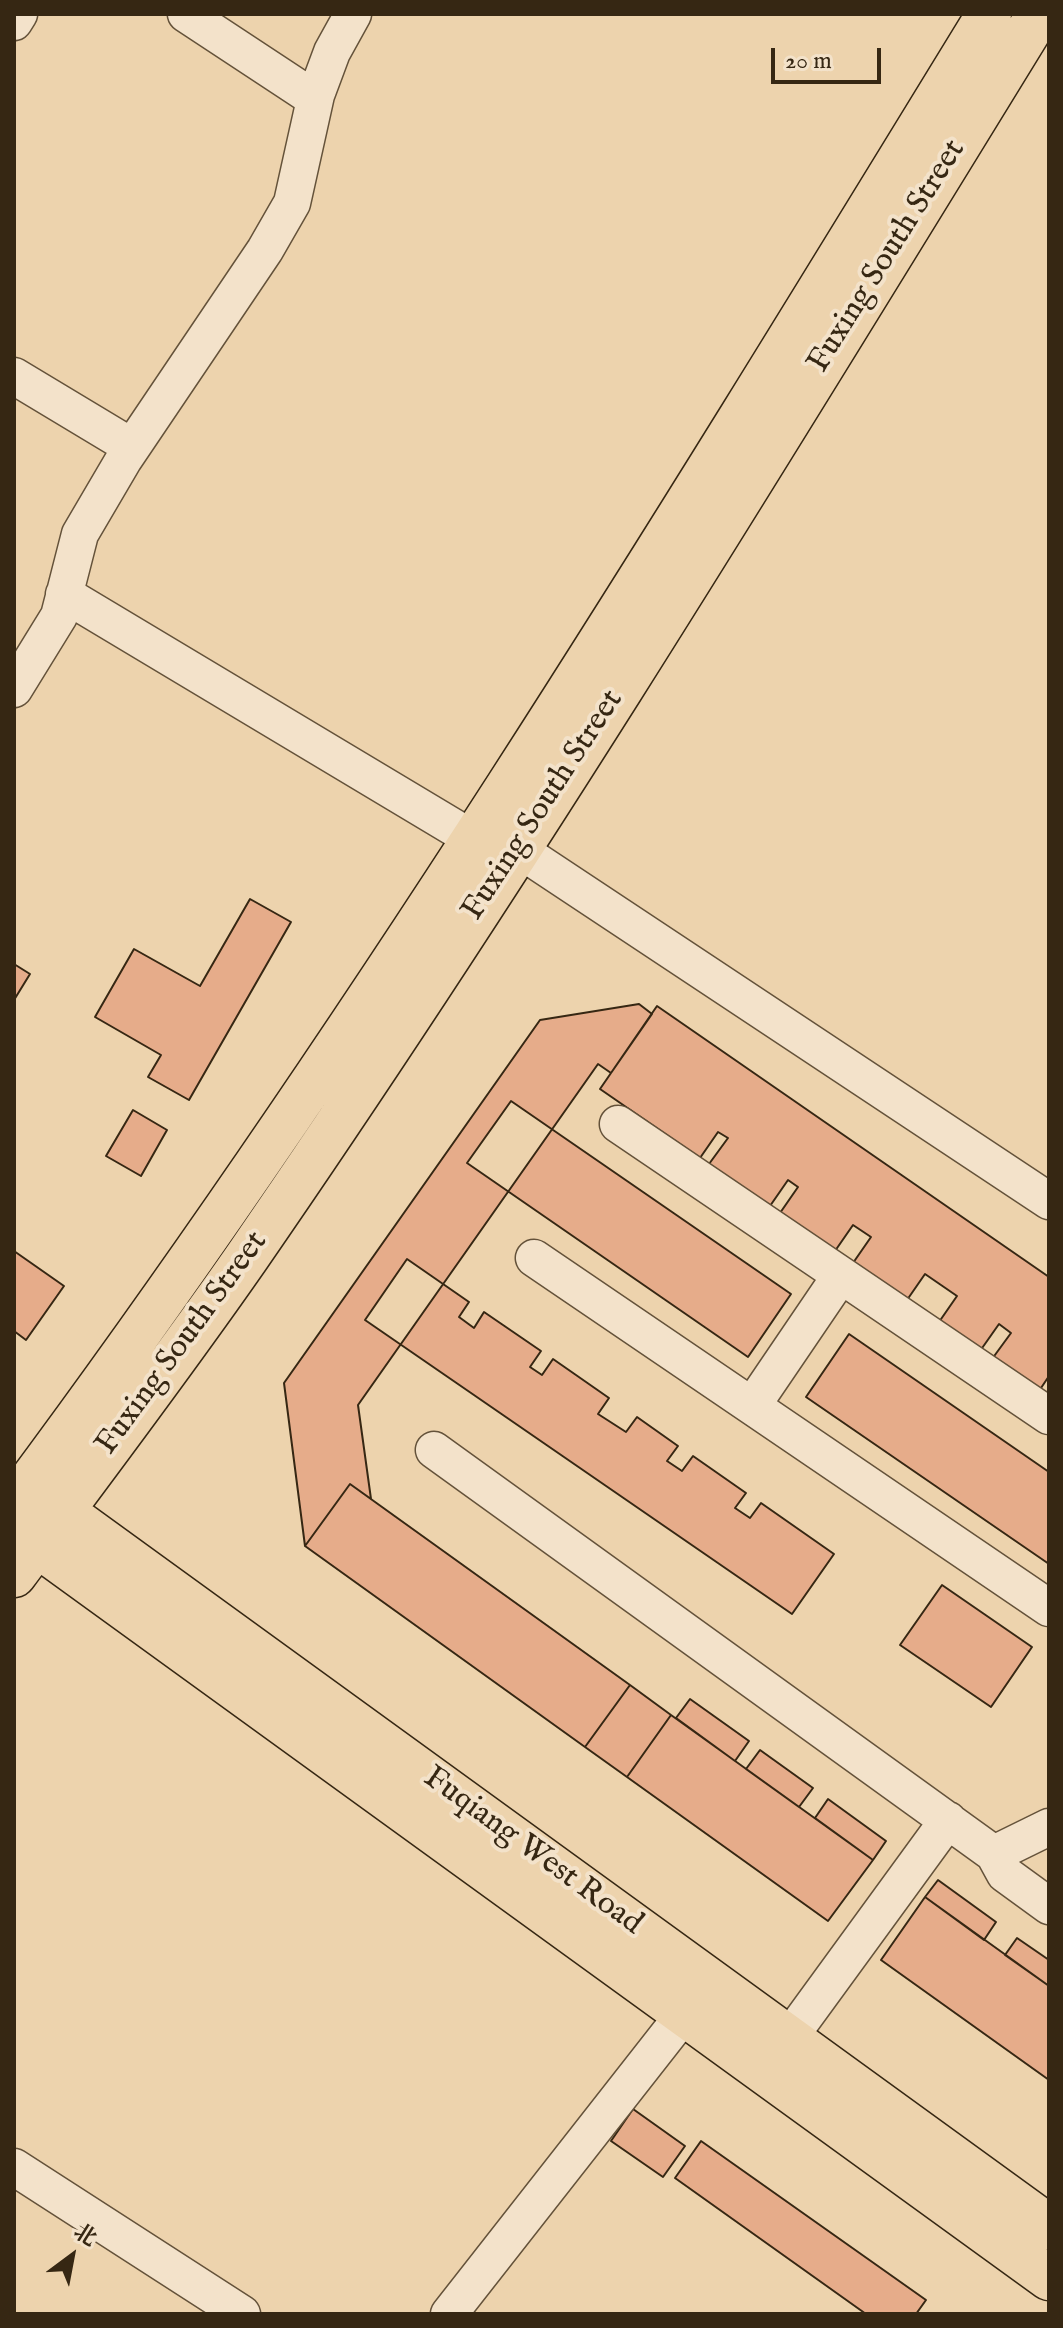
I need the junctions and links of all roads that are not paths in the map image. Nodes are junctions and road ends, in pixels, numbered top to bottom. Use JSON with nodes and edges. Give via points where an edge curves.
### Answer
{"nodes":[{"id":1,"x":19,"y":14,"type":"edge"},
{"id":2,"x":186,"y":14,"type":"edge"},
{"id":3,"x":353,"y":14,"type":"edge"},
{"id":4,"x":989,"y":14,"type":"edge"},
{"id":5,"x":1039,"y":14,"type":"edge"},
{"id":6,"x":14,"y":22,"type":"edge"},
{"id":7,"x":315,"y":99,"type":"junction"},
{"id":8,"x":14,"y":376,"type":"edge"},
{"id":9,"x":132,"y":447,"type":"junction"},
{"id":10,"x":64,"y":594,"type":"junction"},
{"id":11,"x":14,"y":689,"type":"edge"},
{"id":12,"x":473,"y":839,"type":"junction"},
{"id":13,"x":518,"y":849,"type":"junction"},
{"id":14,"x":618,"y":1124,"type":"dead end"},
{"id":15,"x":1049,"y":1201,"type":"edge"},
{"id":16,"x":534,"y":1258,"type":"dead end"},
{"id":17,"x":841,"y":1275,"type":"junction"},
{"id":18,"x":752,"y":1406,"type":"junction"},
{"id":19,"x":1049,"y":1416,"type":"edge"},
{"id":20,"x":434,"y":1450,"type":"dead end"},
{"id":21,"x":26,"y":1518,"type":"edge"},
{"id":22,"x":1049,"y":1608,"type":"edge"},
{"id":23,"x":948,"y":1820,"type":"junction"},
{"id":24,"x":1049,"y":1827,"type":"edge"},
{"id":25,"x":994,"y":1854,"type":"junction"},
{"id":26,"x":1049,"y":1906,"type":"edge"},
{"id":27,"x":685,"y":2013,"type":"junction"},
{"id":28,"x":789,"y":2038,"type":"junction"},
{"id":29,"x":14,"y":2167,"type":"edge"},
{"id":30,"x":1049,"y":2227,"type":"edge"},
{"id":31,"x":1049,"y":2278,"type":"edge"},
{"id":32,"x":242,"y":2314,"type":"edge"},
{"id":33,"x":449,"y":2314,"type":"edge"}],
"edges":[{"from":1,"to":6,"type":"street"},
{"from":2,"to":7,"type":"street"},
{"from":3,"to":7,"type":"street"},
{"from":4,"to":12,"type":"main road","name":"Fuxing South Street"},
{"from":5,"to":13,"type":"main road","name":"Fuxing South Street"},
{"from":7,"to":9,"type":"street","via":[[292,203]]},
{"from":8,"to":9,"type":"street"},
{"from":9,"to":10,"type":"street","via":[[80,534]]},
{"from":10,"to":11,"type":"street","via":[[59,616]]},
{"from":10,"to":12,"type":"street"},
{"from":12,"to":21,"type":"main road","name":"Fuxing South Street"},
{"from":13,"to":15,"type":"street"},
{"from":13,"to":21,"type":"main road","name":"Fuxing South Street","via":[[245,1260]]},
{"from":14,"to":17,"type":"street"},
{"from":16,"to":18,"type":"street"},
{"from":17,"to":18,"type":"street"},
{"from":17,"to":19,"type":"street"},
{"from":18,"to":22,"type":"street"},
{"from":20,"to":23,"type":"street"},
{"from":21,"to":27,"type":"main road","name":"Fuqiang West Road"},
{"from":21,"to":28,"type":"main road","name":"Fuqiang West Road"},
{"from":23,"to":25,"type":"street"},
{"from":23,"to":28,"type":"street"},
{"from":24,"to":25,"type":"street"},
{"from":25,"to":26,"type":"street","via":[[1005,1874]]},
{"from":27,"to":31,"type":"main road","name":"Fuqiang West Road"},
{"from":27,"to":33,"type":"street"},
{"from":28,"to":30,"type":"main road","name":"Fuqiang West Road"},
{"from":29,"to":32,"type":"street"}]}
